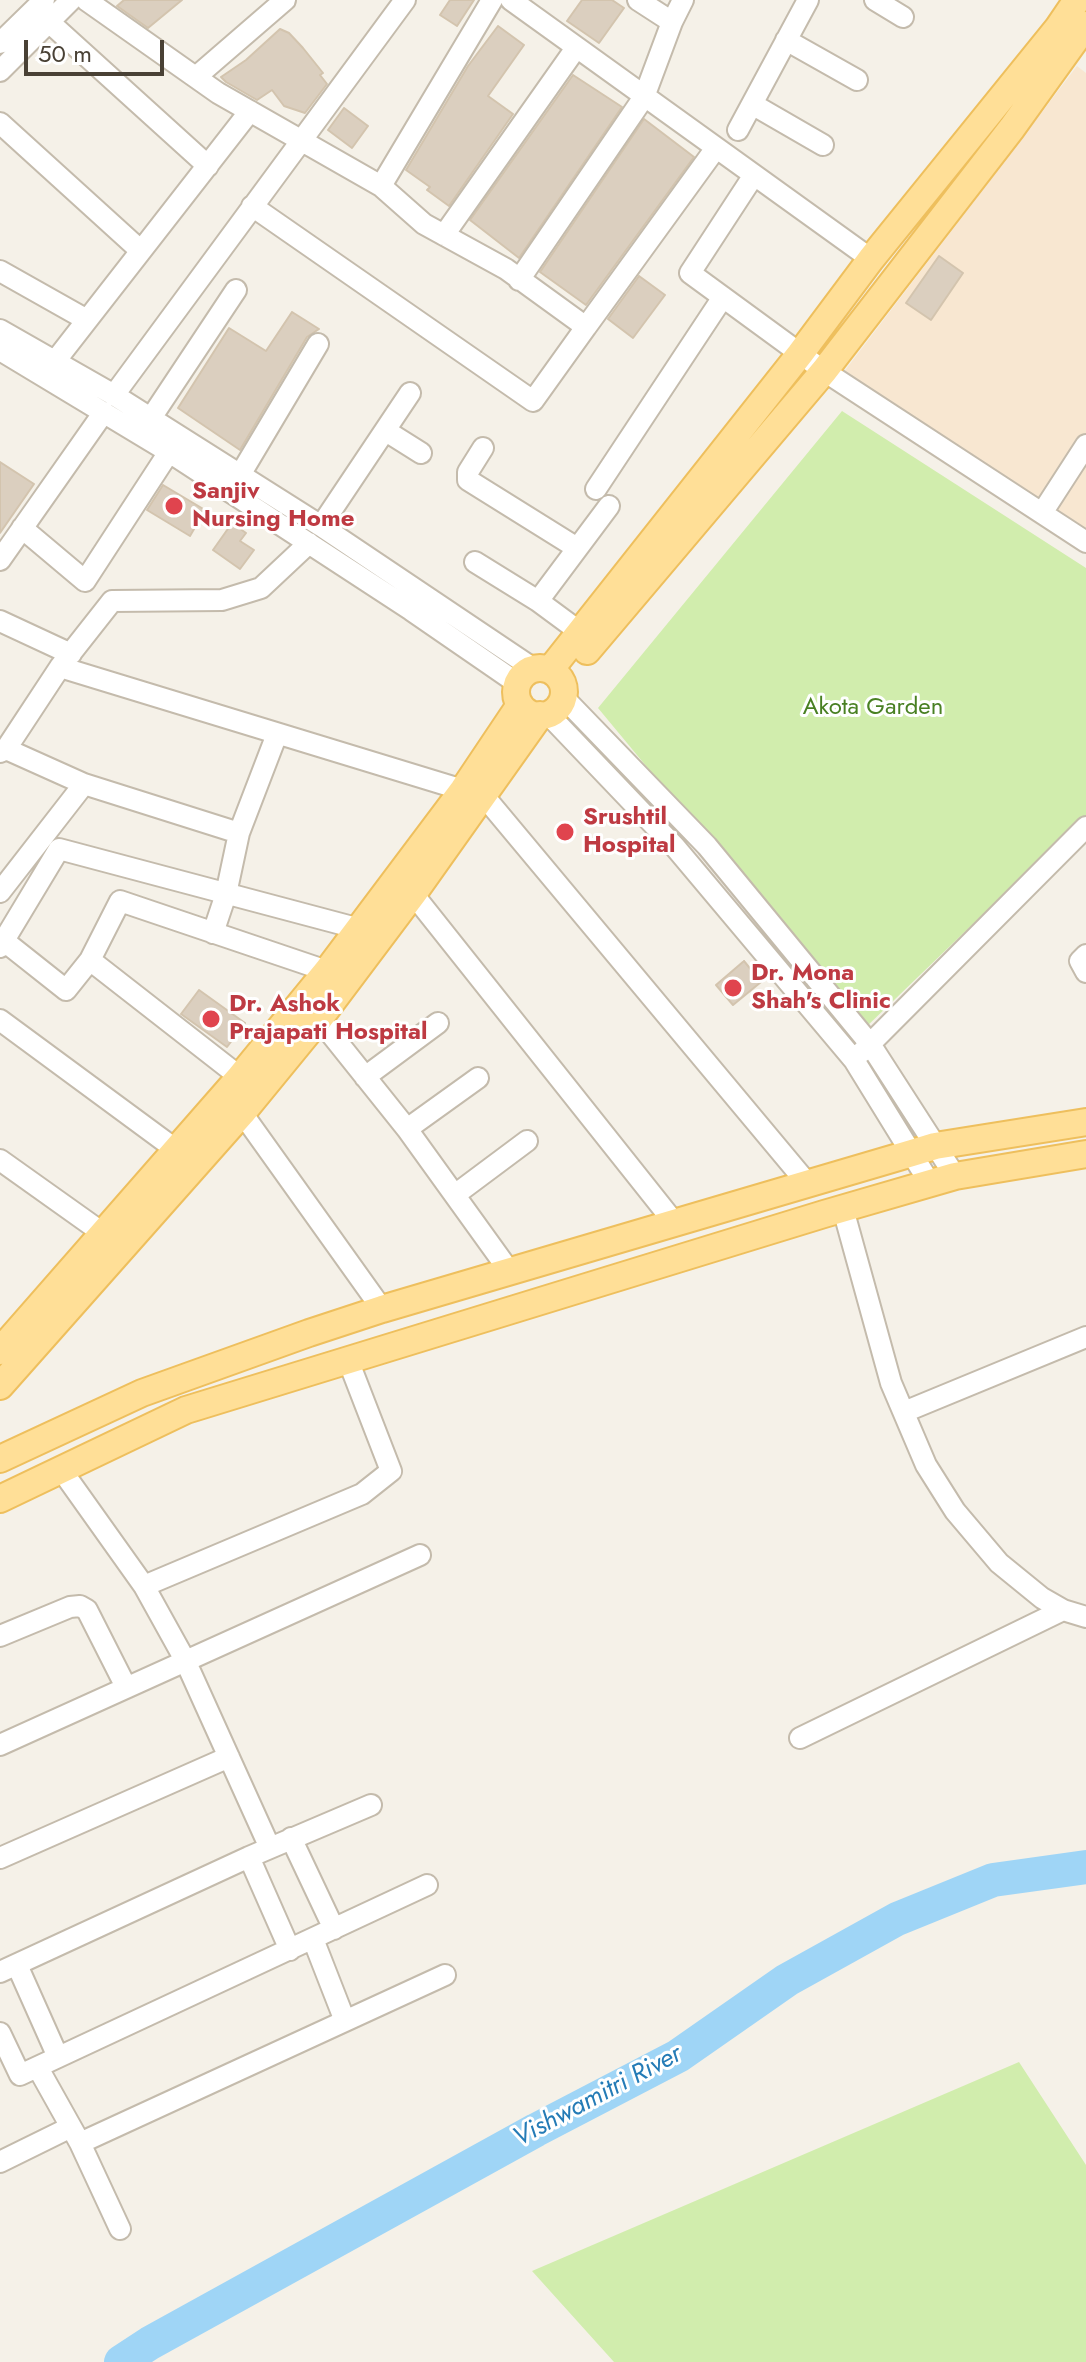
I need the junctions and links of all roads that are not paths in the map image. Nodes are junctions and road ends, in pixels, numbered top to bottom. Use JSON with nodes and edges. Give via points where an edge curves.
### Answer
{"nodes":[{"id":1,"x":44,"y":0,"type":"edge"},
{"id":2,"x":71,"y":0,"type":"edge"},
{"id":3,"x":86,"y":0,"type":"edge"},
{"id":4,"x":285,"y":0,"type":"edge"},
{"id":5,"x":405,"y":0,"type":"edge"},
{"id":6,"x":492,"y":0,"type":"edge"},
{"id":7,"x":511,"y":0,"type":"edge"},
{"id":8,"x":638,"y":0,"type":"edge"},
{"id":9,"x":683,"y":0,"type":"edge"},
{"id":10,"x":808,"y":0,"type":"edge"},
{"id":11,"x":875,"y":0,"type":"edge"},
{"id":12,"x":1077,"y":0,"type":"edge"},
{"id":13,"x":903,"y":17,"type":"dead end"},
{"id":14,"x":49,"y":22,"type":"junction"},
{"id":15,"x":672,"y":22,"type":"junction"},
{"id":16,"x":1086,"y":25,"type":"edge"},
{"id":17,"x":786,"y":40,"type":"junction"},
{"id":18,"x":0,"y":43,"type":"edge"},
{"id":19,"x":576,"y":48,"type":"junction"},
{"id":20,"x":0,"y":71,"type":"edge"},
{"id":21,"x":197,"y":76,"type":"junction"},
{"id":22,"x":857,"y":80,"type":"dead end"},
{"id":23,"x":644,"y":97,"type":"junction"},
{"id":24,"x":752,"y":104,"type":"junction"},
{"id":25,"x":250,"y":111,"type":"junction"},
{"id":26,"x":0,"y":123,"type":"edge"},
{"id":27,"x":738,"y":130,"type":"dead end"},
{"id":28,"x":301,"y":140,"type":"junction"},
{"id":29,"x":823,"y":145,"type":"dead end"},
{"id":30,"x":716,"y":148,"type":"junction"},
{"id":31,"x":208,"y":166,"type":"junction"},
{"id":32,"x":754,"y":175,"type":"junction"},
{"id":33,"x":381,"y":186,"type":"junction"},
{"id":34,"x":252,"y":206,"type":"junction"},
{"id":35,"x":444,"y":235,"type":"junction"},
{"id":36,"x":141,"y":251,"type":"junction"},
{"id":37,"x":871,"y":259,"type":"junction"},
{"id":38,"x":0,"y":271,"type":"edge"},
{"id":39,"x":519,"y":280,"type":"junction"},
{"id":40,"x":236,"y":290,"type":"dead end"},
{"id":41,"x":723,"y":297,"type":"junction"},
{"id":42,"x":87,"y":320,"type":"junction"},
{"id":43,"x":586,"y":327,"type":"junction"},
{"id":44,"x":0,"y":330,"type":"edge"},
{"id":45,"x":318,"y":344,"type":"dead end"},
{"id":46,"x":800,"y":354,"type":"junction"},
{"id":47,"x":3,"y":358,"type":"edge"},
{"id":48,"x":56,"y":360,"type":"junction"},
{"id":49,"x":824,"y":371,"type":"junction"},
{"id":50,"x":410,"y":393,"type":"dead end"},
{"id":51,"x":109,"y":403,"type":"junction"},
{"id":52,"x":151,"y":418,"type":"junction"},
{"id":53,"x":386,"y":431,"type":"junction"},
{"id":54,"x":1086,"y":445,"type":"edge"},
{"id":55,"x":483,"y":448,"type":"dead end"},
{"id":56,"x":169,"y":452,"type":"junction"},
{"id":57,"x":421,"y":453,"type":"dead end"},
{"id":58,"x":240,"y":475,"type":"junction"},
{"id":59,"x":596,"y":489,"type":"dead end"},
{"id":60,"x":609,"y":506,"type":"dead end"},
{"id":61,"x":1042,"y":513,"type":"junction"},
{"id":62,"x":22,"y":528,"type":"junction"},
{"id":63,"x":315,"y":534,"type":"junction"},
{"id":64,"x":1086,"y":542,"type":"edge"},
{"id":65,"x":577,"y":548,"type":"junction"},
{"id":66,"x":0,"y":560,"type":"edge"},
{"id":67,"x":475,"y":562,"type":"dead end"},
{"id":68,"x":538,"y":601,"type":"junction"},
{"id":69,"x":0,"y":621,"type":"edge"},
{"id":70,"x":580,"y":632,"type":"junction"},
{"id":71,"x":66,"y":660,"type":"junction"},
{"id":72,"x":542,"y":692,"type":"junction"},
{"id":73,"x":277,"y":734,"type":"junction"},
{"id":74,"x":3,"y":750,"type":"edge"},
{"id":75,"x":84,"y":784,"type":"junction"},
{"id":76,"x":473,"y":793,"type":"junction"},
{"id":77,"x":1086,"y":827,"type":"edge"},
{"id":78,"x":239,"y":833,"type":"junction"},
{"id":79,"x":738,"y":883,"type":"junction"},
{"id":80,"x":0,"y":892,"type":"edge"},
{"id":81,"x":226,"y":894,"type":"junction"},
{"id":82,"x":413,"y":894,"type":"junction"},
{"id":83,"x":719,"y":899,"type":"junction"},
{"id":84,"x":360,"y":929,"type":"junction"},
{"id":85,"x":213,"y":933,"type":"junction"},
{"id":86,"x":1,"y":944,"type":"edge"},
{"id":87,"x":1086,"y":955,"type":"edge"},
{"id":88,"x":90,"y":960,"type":"junction"},
{"id":89,"x":327,"y":971,"type":"junction"},
{"id":90,"x":1086,"y":972,"type":"edge"},
{"id":91,"x":319,"y":1019,"type":"junction"},
{"id":92,"x":438,"y":1023,"type":"dead end"},
{"id":93,"x":3,"y":1030,"type":"edge"},
{"id":94,"x":870,"y":1044,"type":"junction"},
{"id":95,"x":854,"y":1060,"type":"junction"},
{"id":96,"x":240,"y":1077,"type":"junction"},
{"id":97,"x":365,"y":1077,"type":"junction"},
{"id":98,"x":478,"y":1078,"type":"dead end"},
{"id":99,"x":242,"y":1113,"type":"junction"},
{"id":100,"x":1086,"y":1122,"type":"edge"},
{"id":101,"x":407,"y":1129,"type":"junction"},
{"id":102,"x":527,"y":1141,"type":"dead end"},
{"id":103,"x":175,"y":1149,"type":"junction"},
{"id":104,"x":924,"y":1149,"type":"junction"},
{"id":105,"x":1086,"y":1154,"type":"edge"},
{"id":106,"x":0,"y":1160,"type":"edge"},
{"id":107,"x":943,"y":1181,"type":"junction"},
{"id":108,"x":807,"y":1183,"type":"junction"},
{"id":109,"x":456,"y":1194,"type":"junction"},
{"id":110,"x":843,"y":1209,"type":"junction"},
{"id":111,"x":673,"y":1221,"type":"junction"},
{"id":112,"x":104,"y":1234,"type":"junction"},
{"id":113,"x":510,"y":1272,"type":"junction"},
{"id":114,"x":382,"y":1309,"type":"junction"},
{"id":115,"x":1086,"y":1337,"type":"edge"},
{"id":116,"x":0,"y":1351,"type":"edge"},
{"id":117,"x":348,"y":1360,"type":"junction"},
{"id":118,"x":0,"y":1386,"type":"edge"},
{"id":119,"x":904,"y":1412,"type":"junction"},
{"id":120,"x":0,"y":1459,"type":"edge"},
{"id":121,"x":60,"y":1468,"type":"junction"},
{"id":122,"x":0,"y":1499,"type":"edge"},
{"id":123,"x":420,"y":1555,"type":"dead end"},
{"id":124,"x":144,"y":1586,"type":"junction"},
{"id":125,"x":1063,"y":1610,"type":"junction"},
{"id":126,"x":1086,"y":1617,"type":"edge"},
{"id":127,"x":0,"y":1636,"type":"edge"},
{"id":128,"x":185,"y":1660,"type":"junction"},
{"id":129,"x":126,"y":1687,"type":"junction"},
{"id":130,"x":800,"y":1738,"type":"dead end"},
{"id":131,"x":0,"y":1745,"type":"edge"},
{"id":132,"x":229,"y":1757,"type":"junction"},
{"id":133,"x":371,"y":1805,"type":"dead end"},
{"id":134,"x":291,"y":1838,"type":"junction"},
{"id":135,"x":270,"y":1848,"type":"junction"},
{"id":136,"x":249,"y":1857,"type":"junction"},
{"id":137,"x":0,"y":1858,"type":"edge"},
{"id":138,"x":427,"y":1885,"type":"dead end"},
{"id":139,"x":334,"y":1929,"type":"junction"},
{"id":140,"x":313,"y":1939,"type":"junction"},
{"id":141,"x":290,"y":1950,"type":"junction"},
{"id":142,"x":8,"y":1969,"type":"edge"},
{"id":143,"x":445,"y":1975,"type":"dead end"},
{"id":144,"x":345,"y":2021,"type":"junction"},
{"id":145,"x":0,"y":2033,"type":"edge"},
{"id":146,"x":58,"y":2057,"type":"junction"},
{"id":147,"x":6,"y":2062,"type":"edge"},
{"id":148,"x":38,"y":2068,"type":"junction"},
{"id":149,"x":75,"y":2135,"type":"junction"},
{"id":150,"x":0,"y":2162,"type":"edge"},
{"id":151,"x":120,"y":2229,"type":"dead end"}],
"edges":[{"from":1,"to":18,"type":"street"},
{"from":2,"to":14,"type":"street"},
{"from":3,"to":21,"type":"street"},
{"from":4,"to":21,"type":"street"},
{"from":5,"to":28,"type":"street"},
{"from":6,"to":33,"type":"street"},
{"from":7,"to":19,"type":"street"},
{"from":8,"to":15,"type":"street"},
{"from":9,"to":15,"type":"street"},
{"from":10,"to":17,"type":"street"},
{"from":11,"to":13,"type":"street"},
{"from":12,"to":37,"type":"main road"},
{"from":14,"to":20,"type":"street"},
{"from":14,"to":31,"type":"street"},
{"from":15,"to":23,"type":"street"},
{"from":16,"to":49,"type":"main road"},
{"from":17,"to":22,"type":"street"},
{"from":17,"to":24,"type":"street"},
{"from":19,"to":23,"type":"street"},
{"from":19,"to":35,"type":"street"},
{"from":21,"to":25,"type":"street"},
{"from":23,"to":30,"type":"street"},
{"from":23,"to":39,"type":"street"},
{"from":24,"to":27,"type":"street"},
{"from":24,"to":29,"type":"street"},
{"from":25,"to":28,"type":"street"},
{"from":25,"to":31,"type":"street"},
{"from":26,"to":36,"type":"street"},
{"from":28,"to":33,"type":"street"},
{"from":28,"to":34,"type":"street"},
{"from":30,"to":32,"type":"street"},
{"from":30,"to":43,"type":"street"},
{"from":31,"to":36,"type":"street"},
{"from":32,"to":37,"type":"street"},
{"from":32,"to":41,"type":"street","via":[[690,273]]},
{"from":33,"to":35,"type":"street"},
{"from":34,"to":43,"type":"street","via":[[533,401]]},
{"from":34,"to":51,"type":"street"},
{"from":35,"to":39,"type":"street"},
{"from":36,"to":42,"type":"street"},
{"from":37,"to":46,"type":"main road"},
{"from":38,"to":42,"type":"street"},
{"from":39,"to":43,"type":"street"},
{"from":40,"to":52,"type":"street"},
{"from":41,"to":46,"type":"street"},
{"from":41,"to":59,"type":"street"},
{"from":42,"to":48,"type":"street"},
{"from":44,"to":48,"type":"street"},
{"from":45,"to":58,"type":"street"},
{"from":46,"to":49,"type":"street"},
{"from":46,"to":70,"type":"main road"},
{"from":47,"to":51,"type":"street"},
{"from":48,"to":51,"type":"street"},
{"from":49,"to":61,"type":"street"},
{"from":49,"to":72,"type":"main road"},
{"from":50,"to":53,"type":"street"},
{"from":51,"to":52,"type":"street"},
{"from":51,"to":56,"type":"street"},
{"from":51,"to":62,"type":"street"},
{"from":52,"to":58,"type":"street"},
{"from":53,"to":57,"type":"street"},
{"from":53,"to":63,"type":"street"},
{"from":54,"to":61,"type":"street"},
{"from":55,"to":65,"type":"street","via":[[468,480]]},
{"from":56,"to":62,"type":"street","via":[[85,581]]},
{"from":56,"to":63,"type":"street"},
{"from":58,"to":63,"type":"street"},
{"from":60,"to":65,"type":"street"},
{"from":61,"to":64,"type":"street"},
{"from":62,"to":66,"type":"street"},
{"from":63,"to":71,"type":"street","via":[[261,588],[222,600],[112,601]]},
{"from":63,"to":72,"type":"street"},
{"from":65,"to":68,"type":"street"},
{"from":67,"to":68,"type":"street"},
{"from":68,"to":70,"type":"street"},
{"from":69,"to":71,"type":"street"},
{"from":70,"to":72,"type":"main road"},
{"from":71,"to":73,"type":"street"},
{"from":71,"to":74,"type":"street"},
{"from":72,"to":76,"type":"main road"},
{"from":72,"to":79,"type":"street","via":[[707,846]]},
{"from":72,"to":83,"type":"street"},
{"from":73,"to":76,"type":"street"},
{"from":73,"to":78,"type":"street"},
{"from":74,"to":75,"type":"street"},
{"from":75,"to":78,"type":"street"},
{"from":75,"to":80,"type":"street"},
{"from":76,"to":82,"type":"main road"},
{"from":76,"to":84,"type":"main road"},
{"from":76,"to":108,"type":"street"},
{"from":77,"to":94,"type":"street"},
{"from":78,"to":81,"type":"street"},
{"from":79,"to":83,"type":"street"},
{"from":79,"to":94,"type":"street"},
{"from":81,"to":84,"type":"street"},
{"from":81,"to":85,"type":"street"},
{"from":81,"to":86,"type":"street","via":[[59,849]]},
{"from":82,"to":91,"type":"main road"},
{"from":82,"to":111,"type":"street"},
{"from":83,"to":95,"type":"street"},
{"from":84,"to":89,"type":"main road"},
{"from":85,"to":88,"type":"street","via":[[120,901]]},
{"from":85,"to":89,"type":"street"},
{"from":86,"to":88,"type":"street","via":[[66,990]]},
{"from":87,"to":90,"type":"street","via":[[1080,961]]},
{"from":88,"to":96,"type":"street"},
{"from":89,"to":96,"type":"main road"},
{"from":91,"to":97,"type":"street"},
{"from":91,"to":99,"type":"main road"},
{"from":92,"to":97,"type":"street"},
{"from":93,"to":103,"type":"street"},
{"from":94,"to":95,"type":"street"},
{"from":94,"to":104,"type":"street"},
{"from":95,"to":104,"type":"street"},
{"from":96,"to":103,"type":"main road"},
{"from":97,"to":101,"type":"street"},
{"from":98,"to":101,"type":"street"},
{"from":99,"to":114,"type":"street"},
{"from":99,"to":118,"type":"main road"},
{"from":100,"to":104,"type":"main road"},
{"from":101,"to":109,"type":"street"},
{"from":102,"to":109,"type":"street"},
{"from":103,"to":112,"type":"main road"},
{"from":104,"to":107,"type":"street"},
{"from":104,"to":108,"type":"main road"},
{"from":105,"to":107,"type":"main road"},
{"from":106,"to":112,"type":"street"},
{"from":107,"to":110,"type":"main road"},
{"from":108,"to":111,"type":"main road"},
{"from":109,"to":113,"type":"street"},
{"from":110,"to":117,"type":"main road"},
{"from":110,"to":119,"type":"street","via":[[891,1383]]},
{"from":111,"to":113,"type":"main road"},
{"from":112,"to":116,"type":"main road"},
{"from":113,"to":114,"type":"main road"},
{"from":114,"to":120,"type":"main road","via":[[142,1393]]},
{"from":115,"to":119,"type":"street"},
{"from":117,"to":121,"type":"main road","via":[[186,1410]]},
{"from":117,"to":124,"type":"street","via":[[391,1471],[362,1494]]},
{"from":119,"to":125,"type":"street","via":[[926,1465],[955,1511],[999,1563]]},
{"from":121,"to":122,"type":"main road"},
{"from":121,"to":124,"type":"street"},
{"from":123,"to":128,"type":"street"},
{"from":124,"to":128,"type":"street"},
{"from":125,"to":126,"type":"street"},
{"from":125,"to":130,"type":"street"},
{"from":127,"to":129,"type":"street","via":[[80,1606],[87,1610]]},
{"from":128,"to":129,"type":"street"},
{"from":128,"to":132,"type":"street"},
{"from":129,"to":131,"type":"street"},
{"from":132,"to":135,"type":"street"},
{"from":132,"to":137,"type":"street"},
{"from":133,"to":134,"type":"street"},
{"from":134,"to":135,"type":"street"},
{"from":134,"to":139,"type":"street"},
{"from":135,"to":136,"type":"street"},
{"from":136,"to":141,"type":"street"},
{"from":136,"to":142,"type":"street"},
{"from":138,"to":139,"type":"street"},
{"from":139,"to":140,"type":"street"},
{"from":140,"to":141,"type":"street"},
{"from":140,"to":144,"type":"street"},
{"from":141,"to":146,"type":"street"},
{"from":142,"to":146,"type":"street"},
{"from":143,"to":144,"type":"street"},
{"from":144,"to":149,"type":"street"},
{"from":145,"to":147,"type":"street"},
{"from":146,"to":148,"type":"street"},
{"from":147,"to":148,"type":"street","via":[[20,2075]]},
{"from":148,"to":149,"type":"street"},
{"from":149,"to":150,"type":"street"},
{"from":149,"to":151,"type":"street"}]}
